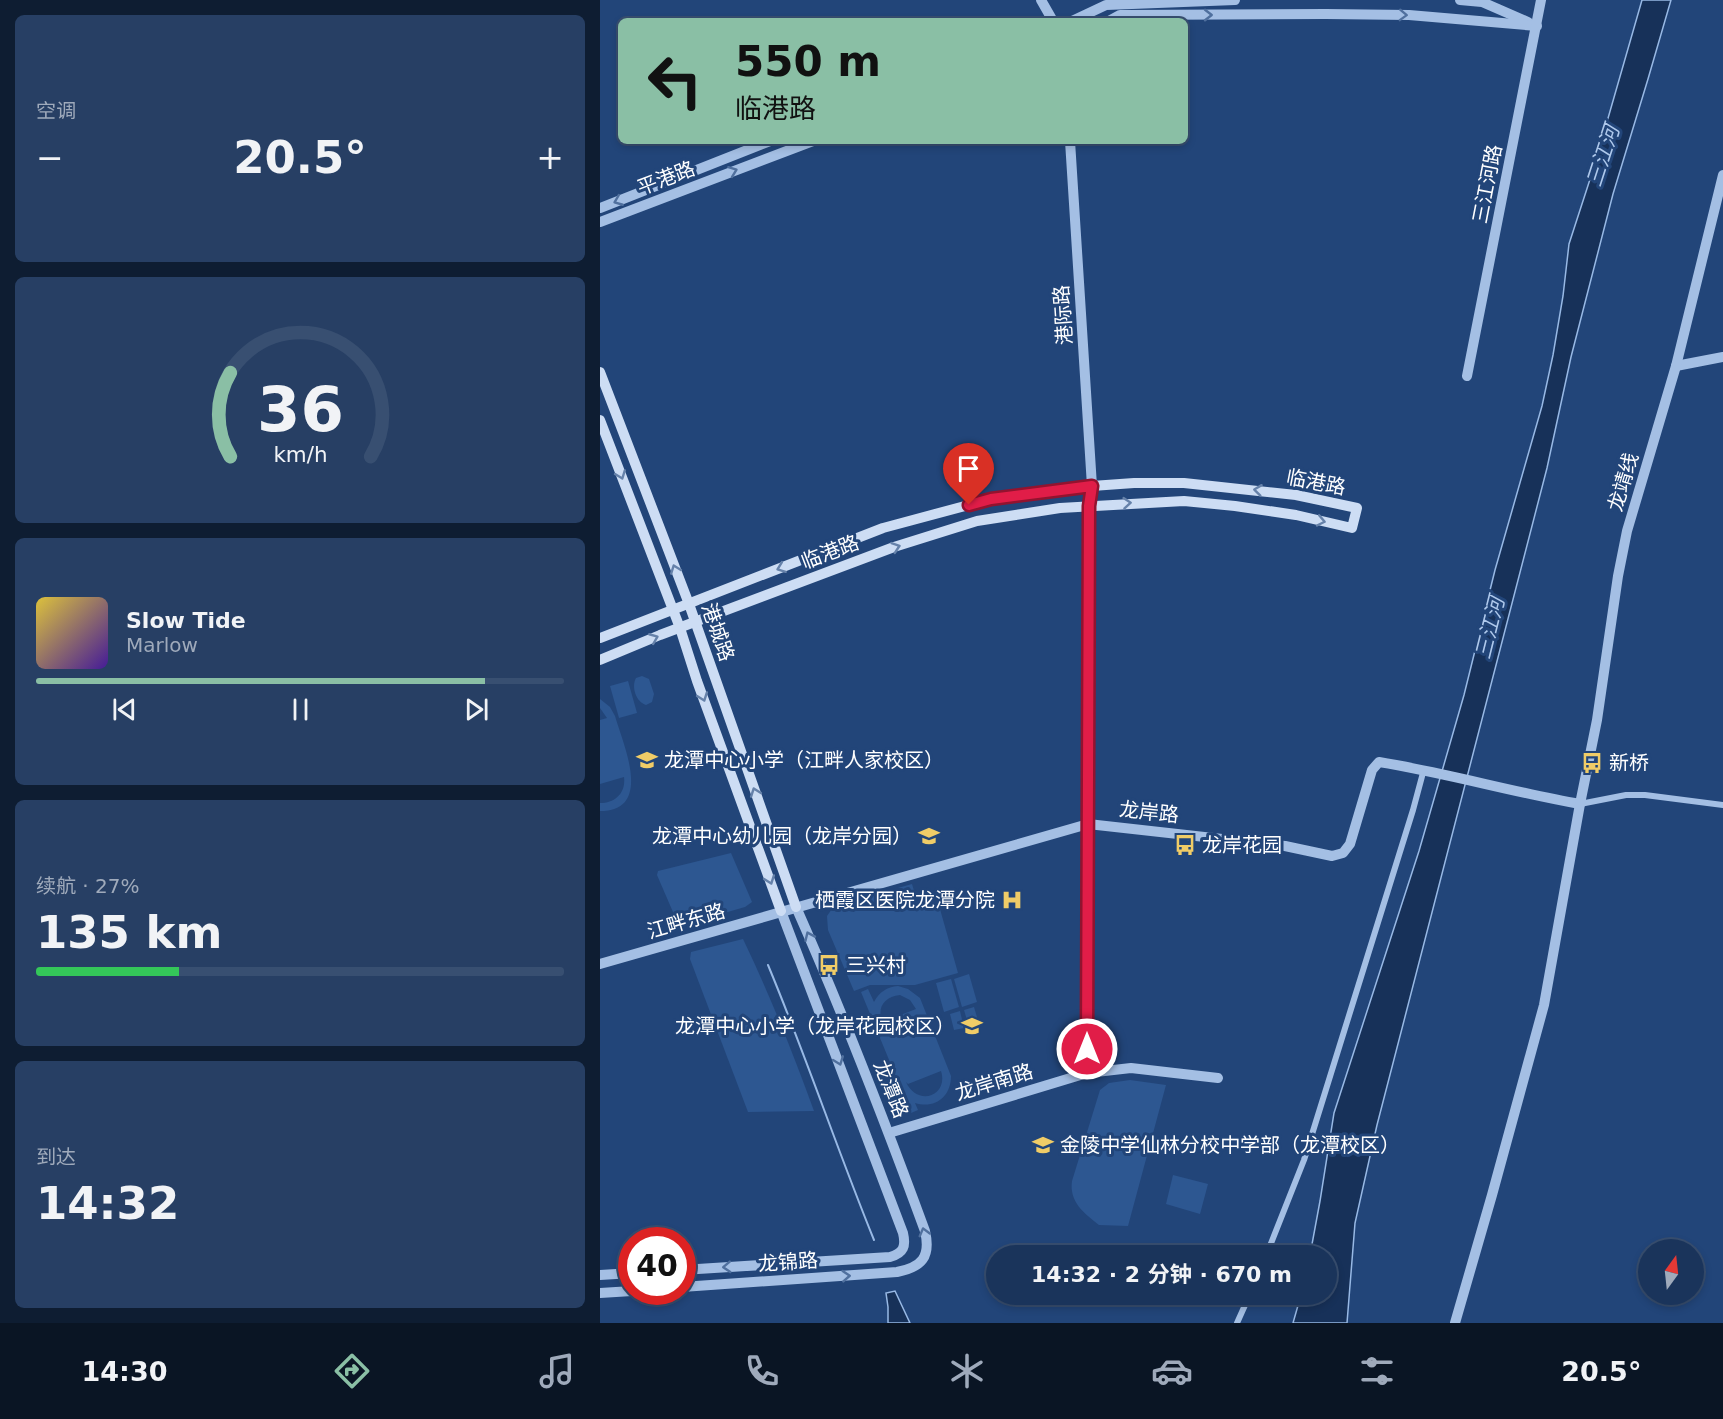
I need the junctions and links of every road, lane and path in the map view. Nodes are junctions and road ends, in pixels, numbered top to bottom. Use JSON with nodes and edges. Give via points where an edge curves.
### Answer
{"nodes":[{"id":1,"x":1041,"y":0,"type":"edge"},
{"id":2,"x":1235,"y":0,"type":"edge"},
{"id":3,"x":1460,"y":0,"type":"edge"},
{"id":4,"x":1541,"y":0,"type":"edge"},
{"id":5,"x":1051,"y":18,"type":"edge"},
{"id":6,"x":1078,"y":18,"type":"edge"},
{"id":7,"x":1114,"y":18,"type":"edge"},
{"id":8,"x":1537,"y":26,"type":"junction"},
{"id":9,"x":762,"y":144,"type":"edge"},
{"id":10,"x":805,"y":144,"type":"edge"},
{"id":11,"x":1070,"y":144,"type":"edge"},
{"id":12,"x":1723,"y":175,"type":"edge"},
{"id":13,"x":600,"y":208,"type":"edge"},
{"id":14,"x":600,"y":222,"type":"edge"},
{"id":15,"x":1723,"y":357,"type":"edge"},
{"id":16,"x":1676,"y":366,"type":"junction"},
{"id":17,"x":600,"y":372,"type":"edge"},
{"id":18,"x":1467,"y":376,"type":"dead end"},
{"id":19,"x":600,"y":420,"type":"edge"},
{"id":20,"x":1092,"y":486,"type":"junction"},
{"id":21,"x":1089,"y":506,"type":"junction"},
{"id":22,"x":688,"y":604,"type":"junction"},
{"id":23,"x":672,"y":610,"type":"junction"},
{"id":24,"x":695,"y":622,"type":"junction"},
{"id":25,"x":680,"y":628,"type":"junction"},
{"id":26,"x":600,"y":638,"type":"edge"},
{"id":27,"x":600,"y":660,"type":"edge"},
{"id":28,"x":1424,"y":769,"type":"junction"},
{"id":29,"x":1580,"y":804,"type":"junction"},
{"id":30,"x":1723,"y":805,"type":"edge"},
{"id":31,"x":1088,"y":824,"type":"junction"},
{"id":32,"x":796,"y":907,"type":"junction"},
{"id":33,"x":781,"y":911,"type":"junction"},
{"id":34,"x":600,"y":964,"type":"edge"},
{"id":35,"x":1087,"y":1073,"type":"junction"},
{"id":36,"x":1218,"y":1078,"type":"dead end"},
{"id":37,"x":889,"y":1133,"type":"junction"},
{"id":38,"x":1270,"y":1245,"type":"edge"},
{"id":39,"x":890,"y":1257,"type":"joint"},
{"id":40,"x":696,"y":1269,"type":"edge"},
{"id":41,"x":897,"y":1272,"type":"joint"},
{"id":42,"x":618,"y":1274,"type":"edge"},
{"id":43,"x":600,"y":1275,"type":"edge"},
{"id":44,"x":696,"y":1286,"type":"edge"},
{"id":45,"x":618,"y":1292,"type":"edge"},
{"id":46,"x":600,"y":1293,"type":"edge"},
{"id":47,"x":1245,"y":1305,"type":"edge"},
{"id":48,"x":1237,"y":1323,"type":"edge"},
{"id":49,"x":1455,"y":1323,"type":"edge"}],
"edges":[{"from":1,"to":5,"type":"street"},
{"from":2,"to":6,"type":"street","via":[[1106,5]]},
{"from":3,"to":8,"type":"street","via":[[1482,2]]},
{"from":4,"to":8,"type":"street","name":"三江河路"},
{"from":7,"to":8,"type":"street","one_way":true,"via":[[1409,15]]},
{"from":8,"to":18,"type":"street","name":"三江河路"},
{"from":9,"to":13,"type":"street","name":"平港路","one_way":true},
{"from":14,"to":10,"type":"street","name":"平港路","one_way":true},
{"from":11,"to":20,"type":"street","name":"港际路"},
{"from":12,"to":16,"type":"street","name":"龙靖线"},
{"from":15,"to":16,"type":"street"},
{"from":16,"to":29,"type":"street","name":"龙靖线","via":[[1627,531]]},
{"from":22,"to":17,"type":"main road","name":"港城路","one_way":true},
{"from":19,"to":23,"type":"main road","name":"港城路","one_way":true},
{"from":20,"to":21,"type":"street","name":"港际路"},
{"from":21,"to":20,"type":"main road","name":"临港路","one_way":true,"via":[[1184,501],[1296,515],[1352,528],[1357,508],[1296,495],[1184,483]]},
{"from":20,"to":22,"type":"main road","name":"临港路","one_way":true,"via":[[991,499],[883,528]]},
{"from":24,"to":21,"type":"main road","name":"临港路","one_way":true,"via":[[894,547],[977,521]]},
{"from":21,"to":31,"type":"street","name":"港际路"},
{"from":22,"to":23,"type":"main road","name":"临港路"},
{"from":22,"to":24,"type":"main road","name":"港城路"},
{"from":23,"to":25,"type":"main road","name":"港城路"},
{"from":23,"to":26,"type":"main road","name":"临港路"},
{"from":24,"to":25,"type":"main road","name":"临港路"},
{"from":32,"to":24,"type":"main road","name":"港城路","one_way":true},
{"from":27,"to":25,"type":"main road","name":"临港路","one_way":true},
{"from":25,"to":33,"type":"main road","name":"港城路","one_way":true},
{"from":28,"to":29,"type":"street"},
{"from":28,"to":31,"type":"street","name":"龙岸路","via":[[1379,762],[1372,770],[1350,844],[1343,853],[1332,856],[1285,846]]},
{"from":28,"to":38,"type":"street","via":[[1304,1160]]},
{"from":29,"to":30,"type":"street","via":[[1645,795]]},
{"from":29,"to":49,"type":"street","name":"龙靖线","via":[[1544,1005]]},
{"from":31,"to":32,"type":"street","name":"龙岸路"},
{"from":31,"to":35,"type":"street","name":"港际路"},
{"from":32,"to":33,"type":"street","name":"龙岸路"},
{"from":37,"to":32,"type":"street","name":"龙潭路","one_way":true},
{"from":33,"to":34,"type":"street","name":"江畔东路"},
{"from":33,"to":39,"type":"street","name":"龙潭路","one_way":true,"via":[[903,1233],[902,1249]]},
{"from":35,"to":36,"type":"street","name":"龙岸南路","via":[[1131,1068]]},
{"from":35,"to":37,"type":"street","name":"龙岸南路"},
{"from":41,"to":37,"type":"street","name":"龙潭路","one_way":true,"via":[[919,1264],[926,1255],[927,1242]]},
{"from":39,"to":40,"type":"street","name":"龙锦路","one_way":true},
{"from":44,"to":41,"type":"street","name":"龙锦路","one_way":true},
{"from":42,"to":43,"type":"street"},
{"from":45,"to":46,"type":"street"},
{"from":47,"to":48,"type":"street"}]}
